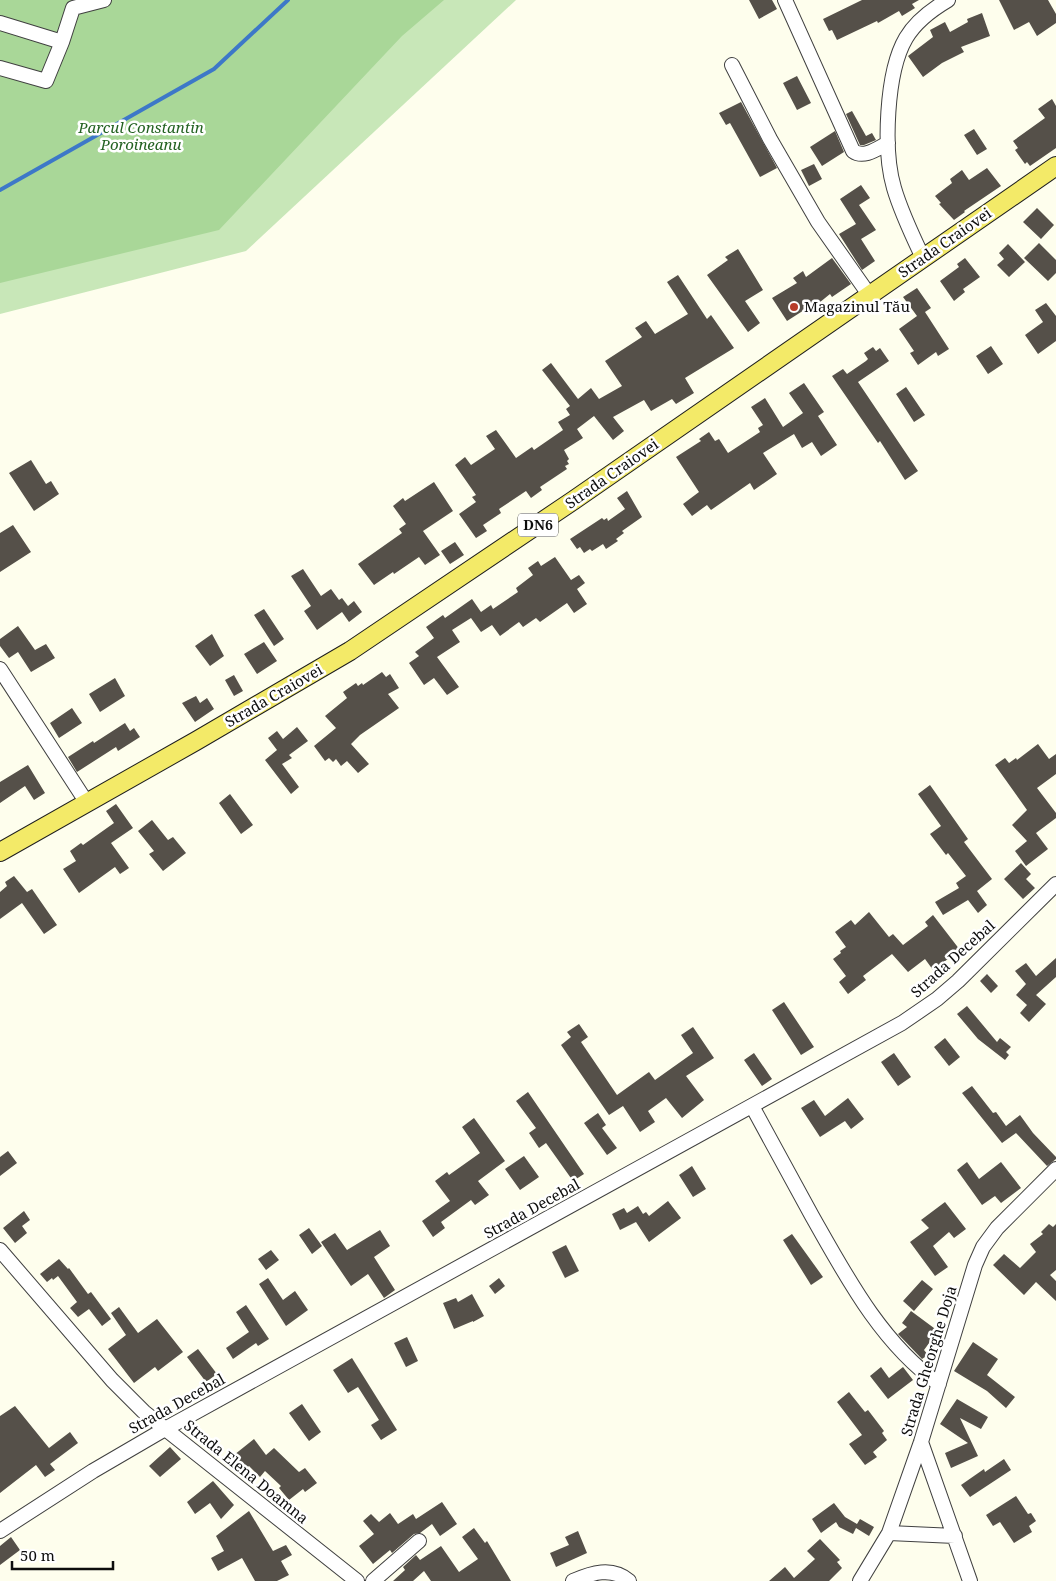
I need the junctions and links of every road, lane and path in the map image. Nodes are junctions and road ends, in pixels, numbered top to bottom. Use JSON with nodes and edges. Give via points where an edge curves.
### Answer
{"nodes":[{"id":1,"x":104,"y":0,"type":"edge"},
{"id":2,"x":785,"y":0,"type":"edge"},
{"id":3,"x":948,"y":0,"type":"edge"},
{"id":4,"x":74,"y":4,"type":"edge"},
{"id":5,"x":0,"y":23,"type":"edge"},
{"id":6,"x":62,"y":42,"type":"junction"},
{"id":7,"x":732,"y":65,"type":"dead end"},
{"id":8,"x":0,"y":68,"type":"edge"},
{"id":9,"x":888,"y":143,"type":"junction"},
{"id":10,"x":1056,"y":166,"type":"edge"},
{"id":11,"x":923,"y":258,"type":"junction"},
{"id":12,"x":870,"y":296,"type":"junction"},
{"id":13,"x":0,"y":669,"type":"edge"},
{"id":14,"x":87,"y":803,"type":"junction"},
{"id":15,"x":0,"y":852,"type":"edge"},
{"id":16,"x":1056,"y":884,"type":"edge"},
{"id":17,"x":752,"y":1106,"type":"junction"},
{"id":18,"x":1056,"y":1169,"type":"edge"},
{"id":19,"x":0,"y":1250,"type":"edge"},
{"id":20,"x":939,"y":1384,"type":"junction"},
{"id":21,"x":166,"y":1429,"type":"junction"},
{"id":22,"x":921,"y":1442,"type":"junction"},
{"id":23,"x":0,"y":1531,"type":"edge"},
{"id":24,"x":889,"y":1533,"type":"junction"},
{"id":25,"x":955,"y":1536,"type":"junction"},
{"id":26,"x":419,"y":1541,"type":"dead end"},
{"id":27,"x":356,"y":1581,"type":"edge"},
{"id":28,"x":373,"y":1581,"type":"edge"},
{"id":29,"x":572,"y":1581,"type":"edge"},
{"id":30,"x":628,"y":1581,"type":"edge"},
{"id":31,"x":860,"y":1581,"type":"edge"},
{"id":32,"x":970,"y":1581,"type":"edge"}],
"edges":[{"from":1,"to":4,"type":"street"},
{"from":2,"to":9,"type":"street","via":[[853,151],[864,154]]},
{"from":3,"to":9,"type":"street","via":[[918,22],[898,54],[892,80]]},
{"from":4,"to":6,"type":"street"},
{"from":5,"to":6,"type":"street"},
{"from":6,"to":8,"type":"street","via":[[46,81]]},
{"from":7,"to":12,"type":"street","via":[[818,222]]},
{"from":9,"to":11,"type":"street","via":[[894,186],[908,228]]},
{"from":10,"to":11,"type":"main road","name":"Strada Craiovei","number":"DN6"},
{"from":11,"to":12,"type":"main road","name":"Strada Craiovei","number":"DN6"},
{"from":12,"to":14,"type":"main road","name":"Strada Craiovei","number":"DN6","via":[[358,646]]},
{"from":13,"to":14,"type":"street"},
{"from":14,"to":15,"type":"main road","name":"Strada Craiovei","number":"DN6"},
{"from":16,"to":17,"type":"street","name":"Strada Decebal","via":[[936,999],[902,1023]]},
{"from":17,"to":20,"type":"street","via":[[860,1298],[910,1361]]},
{"from":17,"to":21,"type":"street","name":"Strada Decebal"},
{"from":18,"to":20,"type":"street","name":"Strada Gheorghe Doja","via":[[1014,1210],[983,1247]]},
{"from":19,"to":21,"type":"street","name":"Strada Elena Doamna","via":[[112,1380]]},
{"from":20,"to":22,"type":"street","name":"Strada Gheorghe Doja"},
{"from":21,"to":23,"type":"street","name":"Strada Decebal"},
{"from":21,"to":27,"type":"street","name":"Strada Elena Doamna"},
{"from":22,"to":24,"type":"street","name":"Strada Gheorghe Doja"},
{"from":22,"to":25,"type":"street"},
{"from":24,"to":25,"type":"street"},
{"from":24,"to":31,"type":"street","name":"Strada Gheorghe Doja"},
{"from":25,"to":32,"type":"street"},
{"from":26,"to":28,"type":"street"},
{"from":29,"to":30,"type":"street","via":[[598,1572],[612,1572]]}]}
